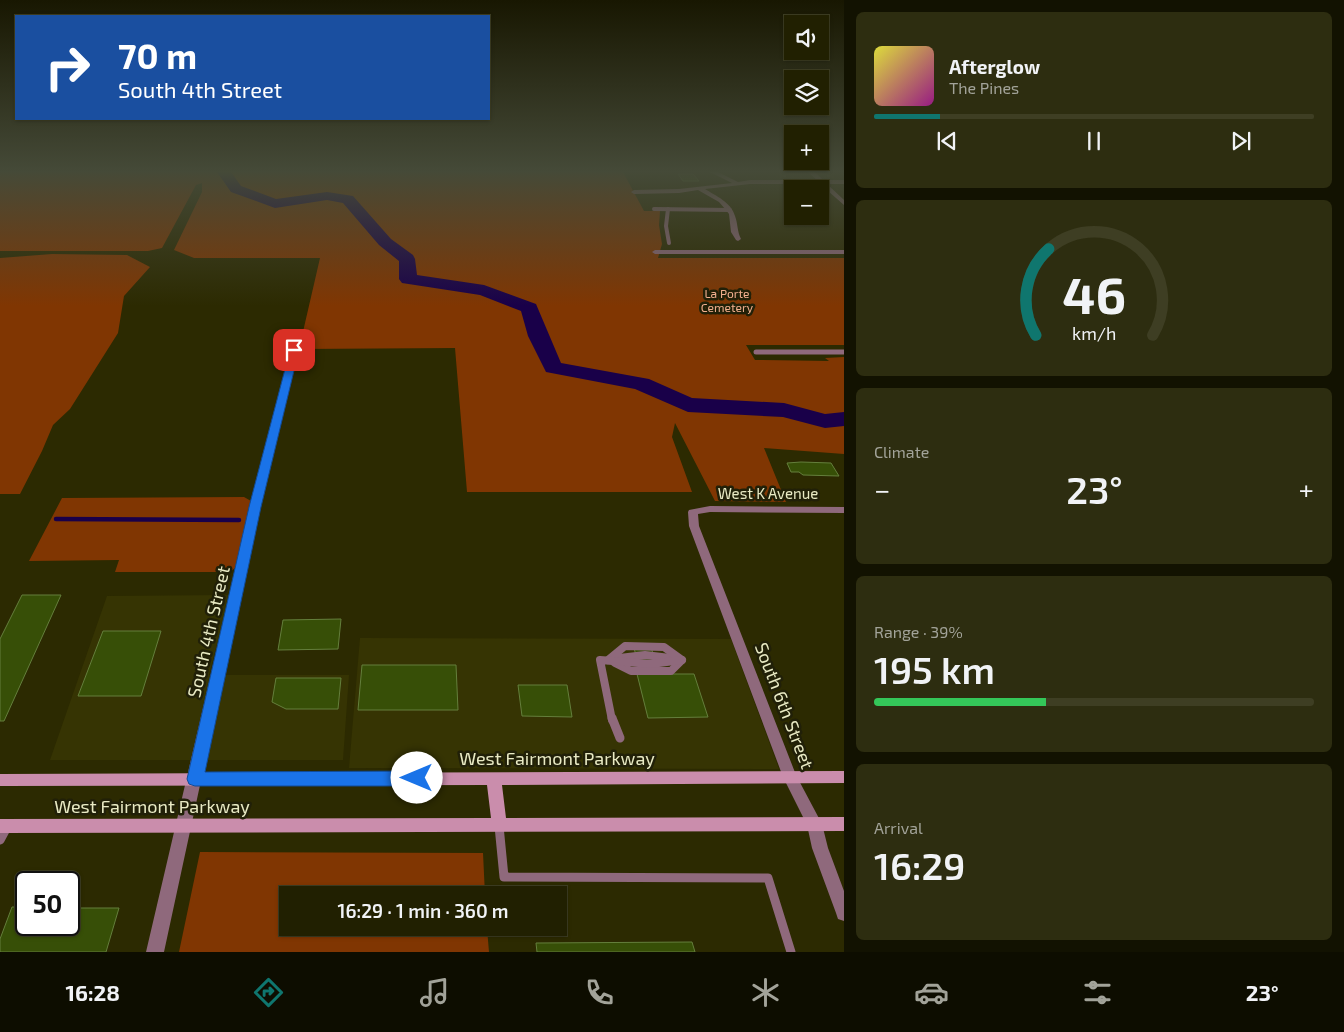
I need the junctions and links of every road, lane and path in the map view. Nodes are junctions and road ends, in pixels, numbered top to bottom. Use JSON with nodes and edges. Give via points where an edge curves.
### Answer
{"nodes":[{"id":1,"x":667,"y":216,"type":"edge"},
{"id":2,"x":733,"y":216,"type":"edge"},
{"id":3,"x":738,"y":239,"type":"dead end"},
{"id":4,"x":669,"y":243,"type":"dead end"},
{"id":5,"x":655,"y":252,"type":"dead end"},
{"id":6,"x":844,"y":252,"type":"edge"},
{"id":7,"x":294,"y":350,"type":"dead end"},
{"id":8,"x":756,"y":352,"type":"dead end"},
{"id":9,"x":844,"y":352,"type":"edge"},
{"id":10,"x":844,"y":510,"type":"edge"},
{"id":11,"x":693,"y":512,"type":"joint"},
{"id":12,"x":608,"y":660,"type":"junction"},
{"id":13,"x":620,"y":738,"type":"dead end"},
{"id":14,"x":790,"y":777,"type":"junction"},
{"id":15,"x":844,"y":777,"type":"edge"},
{"id":16,"x":494,"y":778,"type":"junction"},
{"id":17,"x":195,"y":779,"type":"junction"},
{"id":18,"x":0,"y":780,"type":"edge"},
{"id":19,"x":814,"y":824,"type":"junction"},
{"id":20,"x":844,"y":824,"type":"edge"},
{"id":21,"x":184,"y":825,"type":"junction"},
{"id":22,"x":499,"y":825,"type":"junction"},
{"id":23,"x":4,"y":826,"type":"edge"},
{"id":24,"x":0,"y":840,"type":"edge"},
{"id":25,"x":844,"y":913,"type":"edge"},
{"id":26,"x":155,"y":952,"type":"edge"},
{"id":27,"x":792,"y":952,"type":"edge"}],
"edges":[{"from":1,"to":4,"type":"lane"},
{"from":2,"to":3,"type":"street","via":[[732,230]]},
{"from":5,"to":6,"type":"street"},
{"from":7,"to":17,"type":"street","name":"South 4th Street","via":[[255,507]]},
{"from":8,"to":9,"type":"lane"},
{"from":10,"to":11,"type":"street","name":"West K Avenue","via":[[710,509]]},
{"from":11,"to":14,"type":"street","name":"South 6th Street","via":[[694,526]]},
{"from":12,"to":12,"type":"lane","via":[[631,671],[672,671],[682,660],[667,656],[627,656]]},
{"from":12,"to":13,"type":"lane","via":[[600,660],[611,717]]},
{"from":14,"to":15,"type":"main road","name":"West Fairmont Parkway"},
{"from":14,"to":16,"type":"main road","name":"West Fairmont Parkway"},
{"from":14,"to":19,"type":"street","name":"South 6th Street"},
{"from":16,"to":17,"type":"main road","name":"West Fairmont Parkway"},
{"from":16,"to":22,"type":"main road"},
{"from":17,"to":18,"type":"main road","name":"West Fairmont Parkway"},
{"from":17,"to":21,"type":"street","name":"South 4th Street"},
{"from":19,"to":20,"type":"main road","name":"West Fairmont Parkway"},
{"from":19,"to":22,"type":"main road","name":"West Fairmont Parkway"},
{"from":19,"to":25,"type":"street","name":"South 6th Street"},
{"from":21,"to":22,"type":"main road","name":"West Fairmont Parkway"},
{"from":21,"to":23,"type":"main road","name":"West Fairmont Parkway"},
{"from":21,"to":26,"type":"street","name":"South 4th Street"},
{"from":22,"to":27,"type":"lane","via":[[504,877],[768,878]]},
{"from":23,"to":24,"type":"lane"}]}
